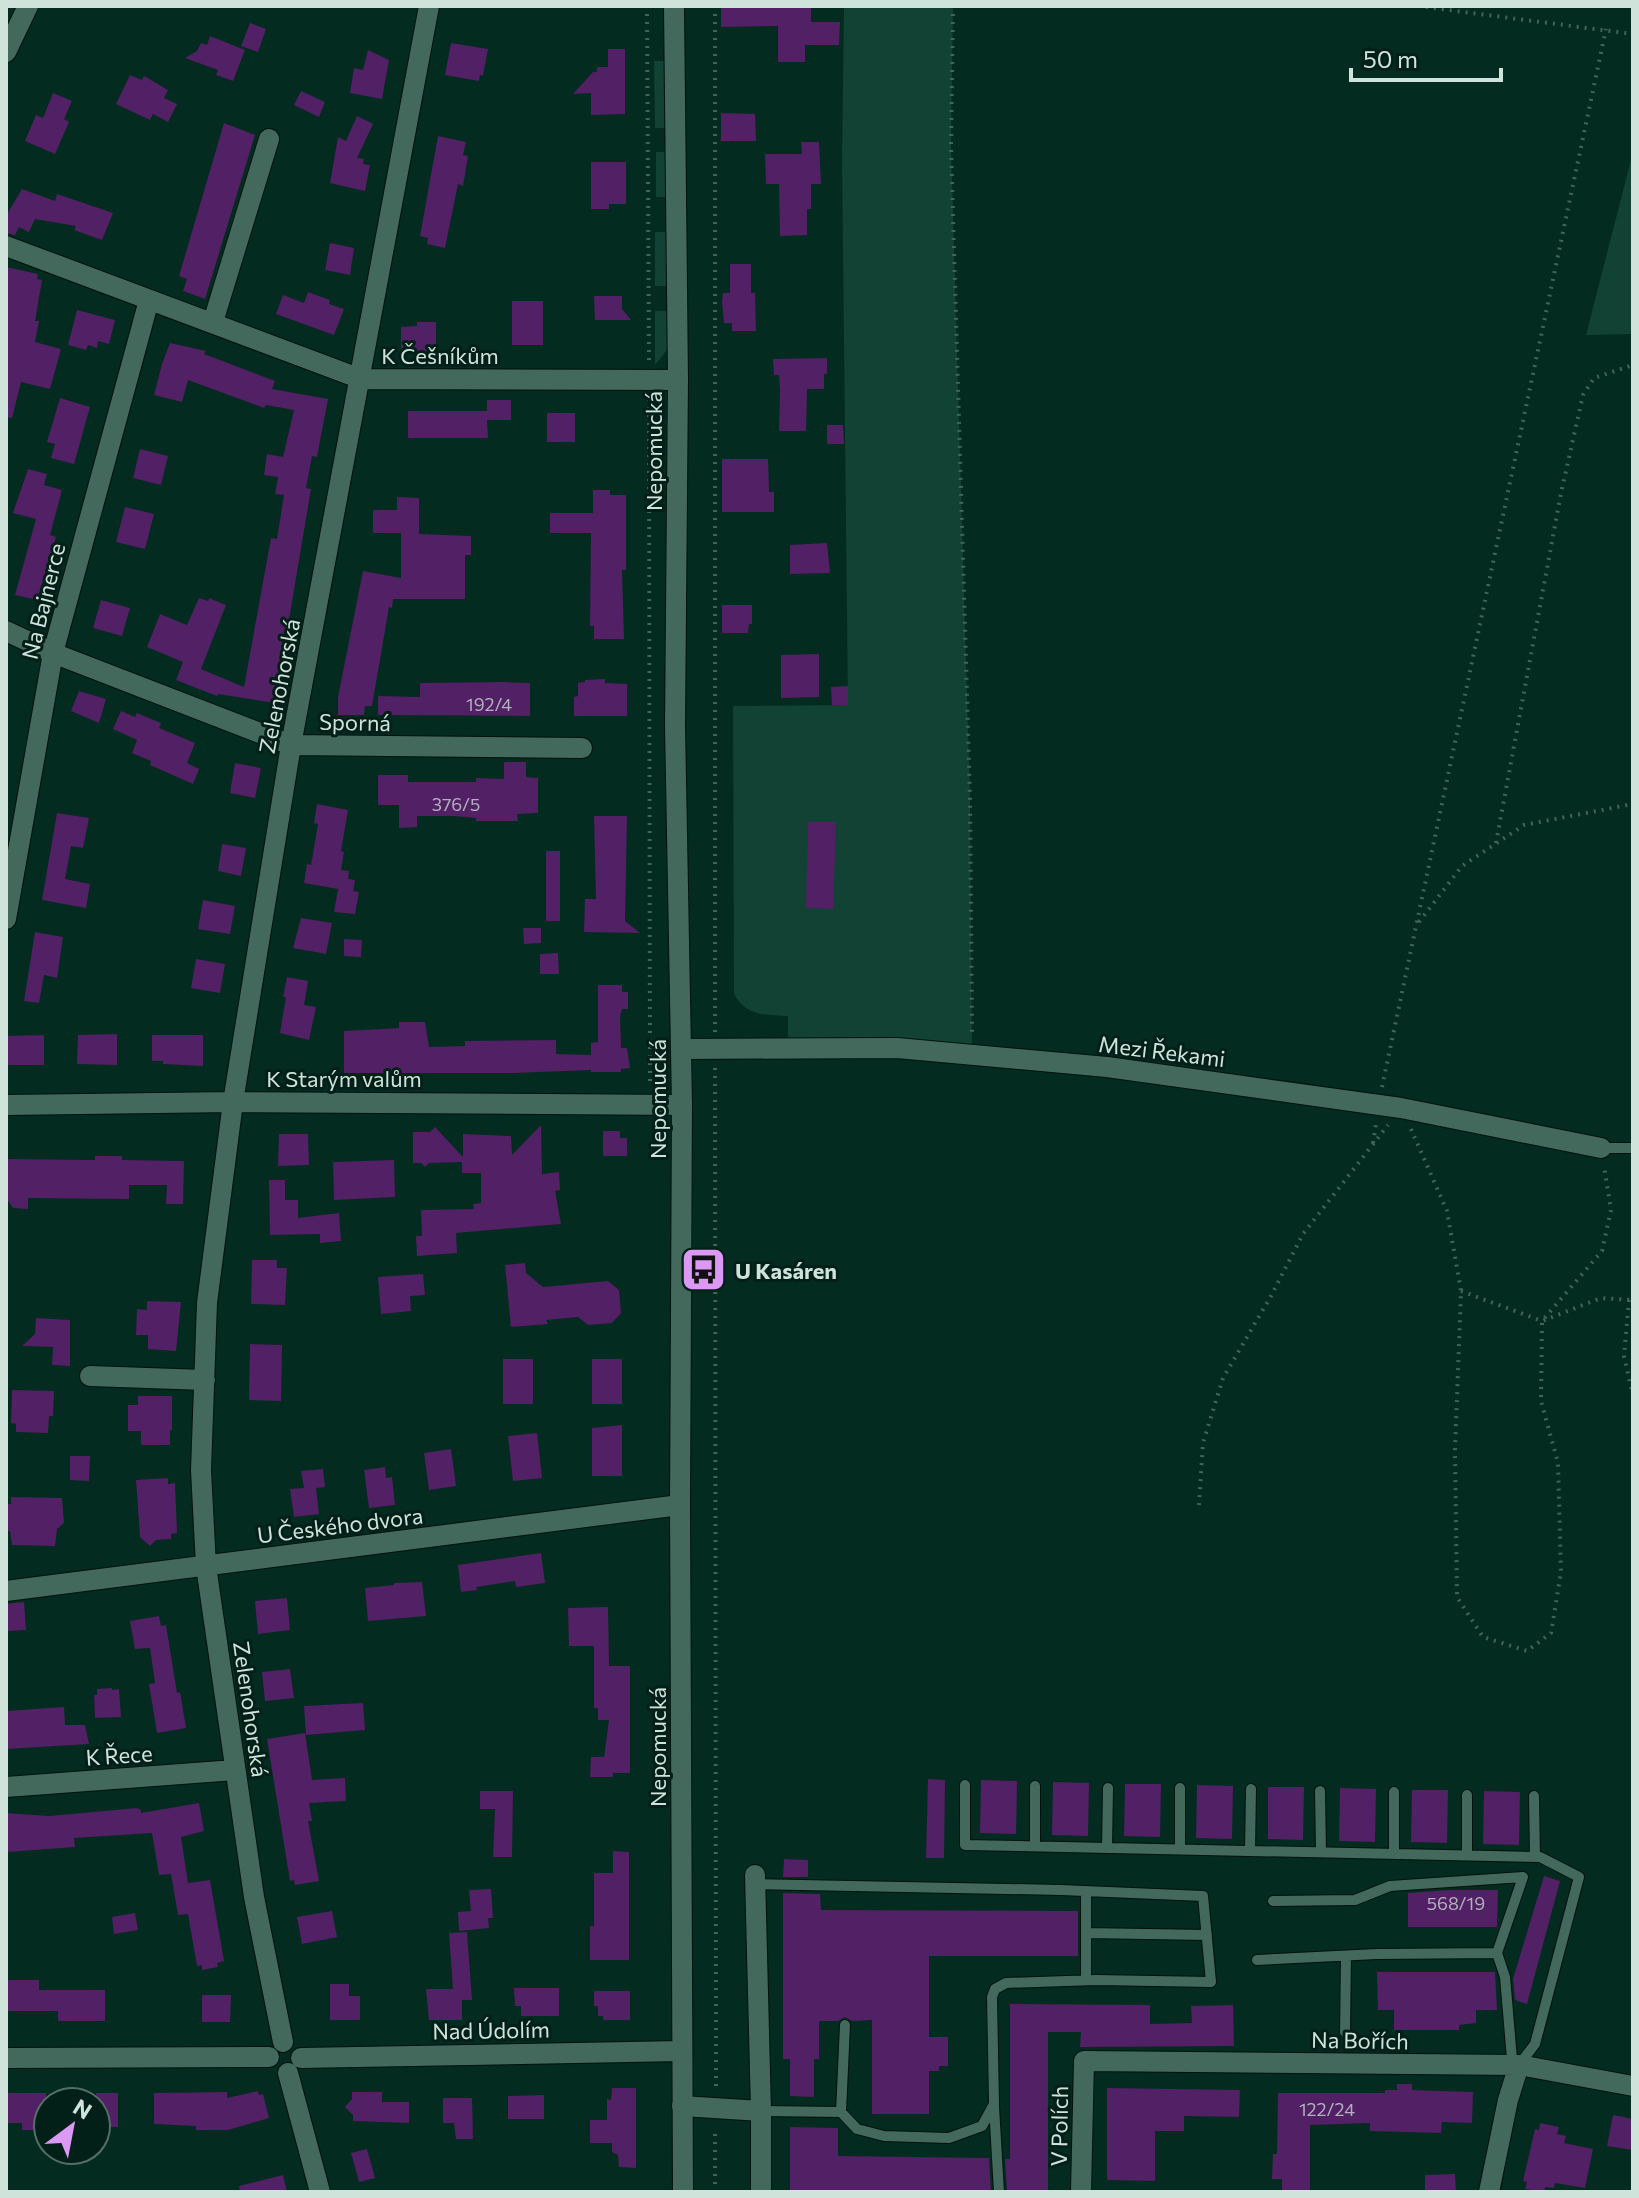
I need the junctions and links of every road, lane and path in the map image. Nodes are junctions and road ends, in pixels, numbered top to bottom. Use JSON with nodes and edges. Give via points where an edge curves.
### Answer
{"nodes":[{"id":1,"x":28,"y":6,"type":"edge"},
{"id":2,"x":429,"y":6,"type":"edge"},
{"id":3,"x":647,"y":6,"type":"edge"},
{"id":4,"x":674,"y":6,"type":"edge"},
{"id":5,"x":953,"y":6,"type":"edge"},
{"id":6,"x":1418,"y":6,"type":"edge"},
{"id":7,"x":1606,"y":29,"type":"junction"},
{"id":8,"x":1633,"y":34,"type":"edge"},
{"id":9,"x":6,"y":52,"type":"edge"},
{"id":10,"x":269,"y":139,"type":"dead end"},
{"id":11,"x":6,"y":246,"type":"edge"},
{"id":12,"x":149,"y":300,"type":"junction"},
{"id":13,"x":213,"y":322,"type":"junction"},
{"id":14,"x":1633,"y":365,"type":"edge"},
{"id":15,"x":361,"y":379,"type":"junction"},
{"id":16,"x":649,"y":380,"type":"junction"},
{"id":17,"x":678,"y":380,"type":"junction"},
{"id":18,"x":6,"y":631,"type":"edge"},
{"id":19,"x":53,"y":653,"type":"junction"},
{"id":20,"x":291,"y":745,"type":"junction"},
{"id":21,"x":582,"y":748,"type":"dead end"},
{"id":22,"x":1633,"y":804,"type":"edge"},
{"id":23,"x":1496,"y":843,"type":"junction"},
{"id":24,"x":6,"y":919,"type":"edge"},
{"id":25,"x":1417,"y":924,"type":"junction"},
{"id":26,"x":681,"y":1049,"type":"junction"},
{"id":27,"x":972,"y":1055,"type":"junction"},
{"id":28,"x":233,"y":1102,"type":"junction"},
{"id":29,"x":650,"y":1104,"type":"junction"},
{"id":30,"x":1378,"y":1104,"type":"junction"},
{"id":31,"x":6,"y":1105,"type":"edge"},
{"id":32,"x":682,"y":1105,"type":"junction"},
{"id":33,"x":1401,"y":1108,"type":"junction"},
{"id":34,"x":1372,"y":1145,"type":"junction"},
{"id":35,"x":1601,"y":1148,"type":"junction"},
{"id":36,"x":1633,"y":1148,"type":"edge"},
{"id":37,"x":1461,"y":1291,"type":"junction"},
{"id":38,"x":1631,"y":1300,"type":"edge"},
{"id":39,"x":1542,"y":1321,"type":"junction"},
{"id":40,"x":90,"y":1376,"type":"dead end"},
{"id":41,"x":205,"y":1380,"type":"junction"},
{"id":42,"x":1633,"y":1396,"type":"edge"},
{"id":43,"x":680,"y":1505,"type":"junction"},
{"id":44,"x":1199,"y":1505,"type":"dead end"},
{"id":45,"x":206,"y":1566,"type":"junction"},
{"id":46,"x":6,"y":1591,"type":"edge"},
{"id":47,"x":235,"y":1770,"type":"junction"},
{"id":48,"x":965,"y":1785,"type":"dead end"},
{"id":49,"x":1035,"y":1786,"type":"dead end"},
{"id":50,"x":6,"y":1787,"type":"edge"},
{"id":51,"x":1108,"y":1788,"type":"dead end"},
{"id":52,"x":1180,"y":1788,"type":"dead end"},
{"id":53,"x":1251,"y":1789,"type":"dead end"},
{"id":54,"x":1320,"y":1791,"type":"dead end"},
{"id":55,"x":1394,"y":1792,"type":"dead end"},
{"id":56,"x":1467,"y":1795,"type":"dead end"},
{"id":57,"x":1534,"y":1796,"type":"dead end"},
{"id":58,"x":1035,"y":1846,"type":"junction"},
{"id":59,"x":1107,"y":1848,"type":"junction"},
{"id":60,"x":1180,"y":1849,"type":"junction"},
{"id":61,"x":1250,"y":1851,"type":"junction"},
{"id":62,"x":1321,"y":1852,"type":"junction"},
{"id":63,"x":1394,"y":1854,"type":"junction"},
{"id":64,"x":1467,"y":1855,"type":"junction"},
{"id":65,"x":1535,"y":1857,"type":"junction"},
{"id":66,"x":755,"y":1880,"type":"joint"},
{"id":67,"x":1086,"y":1891,"type":"junction"},
{"id":68,"x":1273,"y":1901,"type":"dead end"},
{"id":69,"x":1086,"y":1933,"type":"junction"},
{"id":70,"x":1207,"y":1935,"type":"junction"},
{"id":71,"x":1497,"y":1953,"type":"junction"},
{"id":72,"x":1346,"y":1956,"type":"junction"},
{"id":73,"x":1257,"y":1960,"type":"dead end"},
{"id":74,"x":1086,"y":1980,"type":"junction"},
{"id":75,"x":845,"y":2025,"type":"dead end"},
{"id":76,"x":1345,"y":2032,"type":"dead end"},
{"id":77,"x":276,"y":2050,"type":"junction"},
{"id":78,"x":682,"y":2051,"type":"junction"},
{"id":79,"x":6,"y":2058,"type":"edge"},
{"id":80,"x":1084,"y":2061,"type":"joint"},
{"id":81,"x":295,"y":2065,"type":"junction"},
{"id":82,"x":1519,"y":2065,"type":"junction"},
{"id":83,"x":1633,"y":2086,"type":"edge"},
{"id":84,"x":994,"y":2104,"type":"junction"},
{"id":85,"x":682,"y":2106,"type":"junction"},
{"id":86,"x":716,"y":2110,"type":"junction"},
{"id":87,"x":761,"y":2111,"type":"junction"},
{"id":88,"x":841,"y":2112,"type":"junction"},
{"id":89,"x":320,"y":2192,"type":"edge"},
{"id":90,"x":683,"y":2192,"type":"edge"},
{"id":91,"x":715,"y":2192,"type":"edge"},
{"id":92,"x":761,"y":2192,"type":"edge"},
{"id":93,"x":999,"y":2192,"type":"edge"},
{"id":94,"x":1081,"y":2192,"type":"edge"},
{"id":95,"x":1489,"y":2192,"type":"edge"}],
"edges":[{"from":1,"to":9,"type":"street"},
{"from":2,"to":15,"type":"street","name":"Zelenohorská"},
{"from":3,"to":16,"type":"path"},
{"from":4,"to":17,"type":"street","name":"Nepomucká"},
{"from":5,"to":27,"type":"path","via":[[951,146]]},
{"from":6,"to":7,"type":"path"},
{"from":7,"to":8,"type":"path"},
{"from":7,"to":25,"type":"path"},
{"from":10,"to":13,"type":"street"},
{"from":11,"to":12,"type":"street","name":"K Češníkům"},
{"from":12,"to":13,"type":"street","name":"K Češníkům"},
{"from":12,"to":19,"type":"street","name":"Na Bajnerce"},
{"from":13,"to":15,"type":"street","name":"K Češníkům"},
{"from":14,"to":23,"type":"path","via":[[1594,378],[1583,395]]},
{"from":15,"to":16,"type":"street","name":"K Češníkům"},
{"from":15,"to":20,"type":"street","name":"Zelenohorská"},
{"from":16,"to":17,"type":"street","name":"K Češníkům"},
{"from":16,"to":29,"type":"path"},
{"from":17,"to":26,"type":"street","name":"Nepomucká","via":[[675,725]]},
{"from":18,"to":19,"type":"street","name":"Sporná"},
{"from":19,"to":20,"type":"street","name":"Sporná"},
{"from":19,"to":24,"type":"street","name":"Na Bajnerce"},
{"from":20,"to":21,"type":"street","name":"Sporná"},
{"from":20,"to":28,"type":"street","name":"Zelenohorská"},
{"from":22,"to":23,"type":"path","via":[[1524,825]]},
{"from":23,"to":25,"type":"path","via":[[1462,866]]},
{"from":25,"to":30,"type":"path"},
{"from":26,"to":27,"type":"street","name":"Mezi Řekami","via":[[897,1048]]},
{"from":26,"to":32,"type":"street","name":"Nepomucká"},
{"from":27,"to":30,"type":"street","name":"Mezi Řekami","via":[[1107,1067]]},
{"from":28,"to":29,"type":"street","name":"K Starým valům"},
{"from":28,"to":31,"type":"street","name":"K Starým valům"},
{"from":28,"to":41,"type":"street","name":"Zelenohorská","via":[[207,1303]]},
{"from":29,"to":32,"type":"street","name":"K Starým valům"},
{"from":30,"to":33,"type":"street","name":"Mezi Řekami"},
{"from":30,"to":34,"type":"path"},
{"from":32,"to":43,"type":"street","name":"Nepomucká"},
{"from":33,"to":34,"type":"path"},
{"from":33,"to":35,"type":"street","name":"Mezi Řekami"},
{"from":33,"to":37,"type":"path","via":[[1447,1211]]},
{"from":34,"to":44,"type":"path","via":[[1303,1234],[1223,1378],[1203,1443]]},
{"from":35,"to":36,"type":"lane","name":"Mezi Řekami"},
{"from":35,"to":39,"type":"path","via":[[1611,1210],[1602,1251]]},
{"from":37,"to":39,"type":"path"},
{"from":37,"to":39,"type":"path","via":[[1457,1597],[1483,1637],[1527,1651],[1551,1633],[1561,1572],[1558,1463],[1541,1401]]},
{"from":38,"to":39,"type":"path","via":[[1601,1298]]},
{"from":38,"to":42,"type":"path","via":[[1624,1356]]},
{"from":40,"to":41,"type":"street"},
{"from":41,"to":45,"type":"street","name":"Zelenohorská","via":[[201,1470]]},
{"from":43,"to":45,"type":"street","name":"U Českého dvora"},
{"from":43,"to":78,"type":"street","name":"Nepomucká"},
{"from":45,"to":46,"type":"street","name":"U Českého dvora"},
{"from":45,"to":47,"type":"street","name":"Zelenohorská"},
{"from":47,"to":50,"type":"street","name":"K Řece"},
{"from":47,"to":77,"type":"street","name":"Zelenohorská"},
{"from":48,"to":58,"type":"lane","via":[[965,1845]]},
{"from":49,"to":58,"type":"lane"},
{"from":51,"to":59,"type":"lane"},
{"from":52,"to":60,"type":"lane"},
{"from":53,"to":61,"type":"lane"},
{"from":54,"to":62,"type":"lane"},
{"from":55,"to":63,"type":"lane"},
{"from":56,"to":64,"type":"lane"},
{"from":57,"to":65,"type":"lane"},
{"from":58,"to":59,"type":"lane"},
{"from":59,"to":60,"type":"lane"},
{"from":60,"to":61,"type":"lane"},
{"from":61,"to":62,"type":"lane"},
{"from":62,"to":63,"type":"lane"},
{"from":63,"to":64,"type":"lane"},
{"from":64,"to":65,"type":"lane"},
{"from":65,"to":82,"type":"lane","via":[[1579,1877],[1535,2044]]},
{"from":66,"to":67,"type":"lane"},
{"from":66,"to":87,"type":"street"},
{"from":67,"to":69,"type":"lane"},
{"from":67,"to":70,"type":"lane","via":[[1203,1896]]},
{"from":68,"to":71,"type":"lane","via":[[1355,1900],[1390,1886],[1523,1877]]},
{"from":69,"to":70,"type":"lane"},
{"from":69,"to":74,"type":"lane"},
{"from":70,"to":74,"type":"lane","via":[[1211,1982]]},
{"from":71,"to":72,"type":"lane"},
{"from":71,"to":82,"type":"lane","via":[[1505,1977],[1512,2059]]},
{"from":72,"to":73,"type":"lane"},
{"from":72,"to":76,"type":"lane"},
{"from":74,"to":84,"type":"lane","via":[[1006,1983],[995,1989]]},
{"from":75,"to":88,"type":"lane"},
{"from":77,"to":79,"type":"street"},
{"from":77,"to":81,"type":"street","via":[[275,2070]]},
{"from":77,"to":81,"type":"street","via":[[296,2045]]},
{"from":78,"to":81,"type":"street","name":"Nad Údolím"},
{"from":78,"to":85,"type":"street","name":"Nepomucká"},
{"from":80,"to":82,"type":"street","name":"Na Bořích"},
{"from":80,"to":94,"type":"street","name":"V Polích"},
{"from":81,"to":89,"type":"street"},
{"from":82,"to":83,"type":"street","name":"Na Bořích"},
{"from":82,"to":95,"type":"street"},
{"from":84,"to":88,"type":"lane","via":[[982,2126],[949,2138],[884,2136],[857,2129]]},
{"from":84,"to":93,"type":"lane"},
{"from":85,"to":86,"type":"street"},
{"from":85,"to":90,"type":"street","name":"Nepomucká"},
{"from":86,"to":87,"type":"street"},
{"from":86,"to":91,"type":"path"},
{"from":87,"to":88,"type":"lane"},
{"from":87,"to":92,"type":"street"}]}
